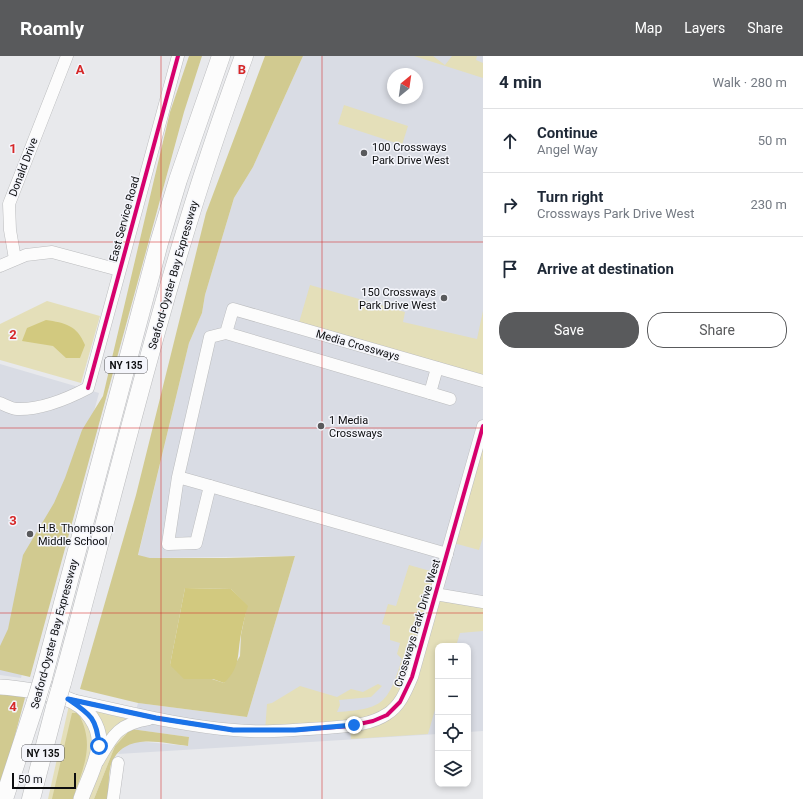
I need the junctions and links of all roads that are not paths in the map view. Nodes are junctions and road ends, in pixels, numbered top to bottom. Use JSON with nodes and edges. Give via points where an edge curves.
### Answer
{"nodes":[{"id":1,"x":67,"y":56,"type":"edge"},
{"id":2,"x":178,"y":56,"type":"edge"},
{"id":3,"x":217,"y":56,"type":"edge"},
{"id":4,"x":221,"y":56,"type":"edge"},
{"id":5,"x":244,"y":56,"type":"edge"},
{"id":6,"x":249,"y":56,"type":"edge"},
{"id":7,"x":203,"y":106,"type":"junction"},
{"id":8,"x":212,"y":144,"type":"junction"},
{"id":9,"x":15,"y":259,"type":"junction"},
{"id":10,"x":0,"y":266,"type":"edge"},
{"id":11,"x":119,"y":270,"type":"junction"},
{"id":12,"x":226,"y":332,"type":"junction"},
{"id":13,"x":437,"y":368,"type":"junction"},
{"id":14,"x":483,"y":381,"type":"edge"},
{"id":15,"x":430,"y":393,"type":"junction"},
{"id":16,"x":450,"y":399,"type":"dead end"},
{"id":17,"x":0,"y":403,"type":"edge"},
{"id":18,"x":483,"y":426,"type":"edge"},
{"id":19,"x":178,"y":477,"type":"junction"},
{"id":20,"x":210,"y":486,"type":"junction"},
{"id":21,"x":447,"y":554,"type":"junction"},
{"id":22,"x":435,"y":594,"type":"junction"},
{"id":23,"x":483,"y":602,"type":"edge"},
{"id":24,"x":4,"y":687,"type":"edge"},
{"id":25,"x":61,"y":696,"type":"junction"},
{"id":26,"x":36,"y":701,"type":"junction"},
{"id":27,"x":156,"y":718,"type":"junction"},
{"id":28,"x":118,"y":763,"type":"dead end"},
{"id":29,"x":88,"y":779,"type":"junction"},
{"id":30,"x":82,"y":798,"type":"edge"},
{"id":31,"x":4,"y":799,"type":"edge"},
{"id":32,"x":11,"y":799,"type":"edge"},
{"id":33,"x":31,"y":799,"type":"edge"},
{"id":34,"x":39,"y":799,"type":"edge"},
{"id":35,"x":113,"y":799,"type":"edge"}],
"edges":[{"from":1,"to":9,"type":"street","name":"Donald Drive","via":[[9,204]]},
{"from":2,"to":11,"type":"street","name":"East Service Road"},
{"from":3,"to":7,"type":"highway"},
{"from":4,"to":7,"type":"highway","name":"Seaford-Oyster Bay Expressway","number":"NY 135"},
{"from":5,"to":8,"type":"highway","name":"Seaford-Oyster Bay Expressway","number":"NY 135"},
{"from":6,"to":8,"type":"highway"},
{"from":7,"to":26,"type":"highway","name":"Seaford-Oyster Bay Expressway","number":"NY 135","bridge":true,"via":[[159,243]]},
{"from":8,"to":25,"type":"highway","name":"Seaford-Oyster Bay Expressway","number":"NY 135","via":[[172,274]]},
{"from":9,"to":10,"type":"street"},
{"from":9,"to":11,"type":"street","via":[[37,252],[52,252]]},
{"from":11,"to":17,"type":"street","name":"East Service Road","via":[[88,388],[67,399],[37,408],[16,410]]},
{"from":12,"to":13,"type":"street","name":"Media Crossways","via":[[233,309]]},
{"from":12,"to":15,"type":"street"},
{"from":12,"to":19,"type":"street","via":[[210,337]]},
{"from":13,"to":14,"type":"street","name":"Media Crossways"},
{"from":13,"to":15,"type":"street"},
{"from":15,"to":16,"type":"street"},
{"from":18,"to":21,"type":"street","name":"Crossways Park Drive West"},
{"from":19,"to":20,"type":"street"},
{"from":19,"to":20,"type":"street","via":[[168,544],[196,543]]},
{"from":20,"to":21,"type":"street"},
{"from":21,"to":22,"type":"street","name":"Crossways Park Drive West"},
{"from":22,"to":23,"type":"street"},
{"from":22,"to":27,"type":"street","name":"Crossways Park Drive West","via":[[405,693],[392,710],[374,721],[350,726],[265,731],[233,730]]},
{"from":24,"to":25,"type":"main road"},
{"from":25,"to":27,"type":"street","name":"Crossways Park Drive West"},
{"from":25,"to":29,"type":"main road","via":[[86,711],[98,730],[99,746]]},
{"from":25,"to":33,"type":"highway","name":"Seaford-Oyster Bay Expressway","number":"NY 135"},
{"from":25,"to":34,"type":"highway"},
{"from":26,"to":31,"type":"highway"},
{"from":26,"to":32,"type":"highway","name":"Seaford-Oyster Bay Expressway","number":"NY 135"},
{"from":27,"to":29,"type":"street","name":"Crossways Park Drive West","via":[[135,721],[122,727],[104,750]]},
{"from":28,"to":35,"type":"street"},
{"from":29,"to":30,"type":"main road"}]}
